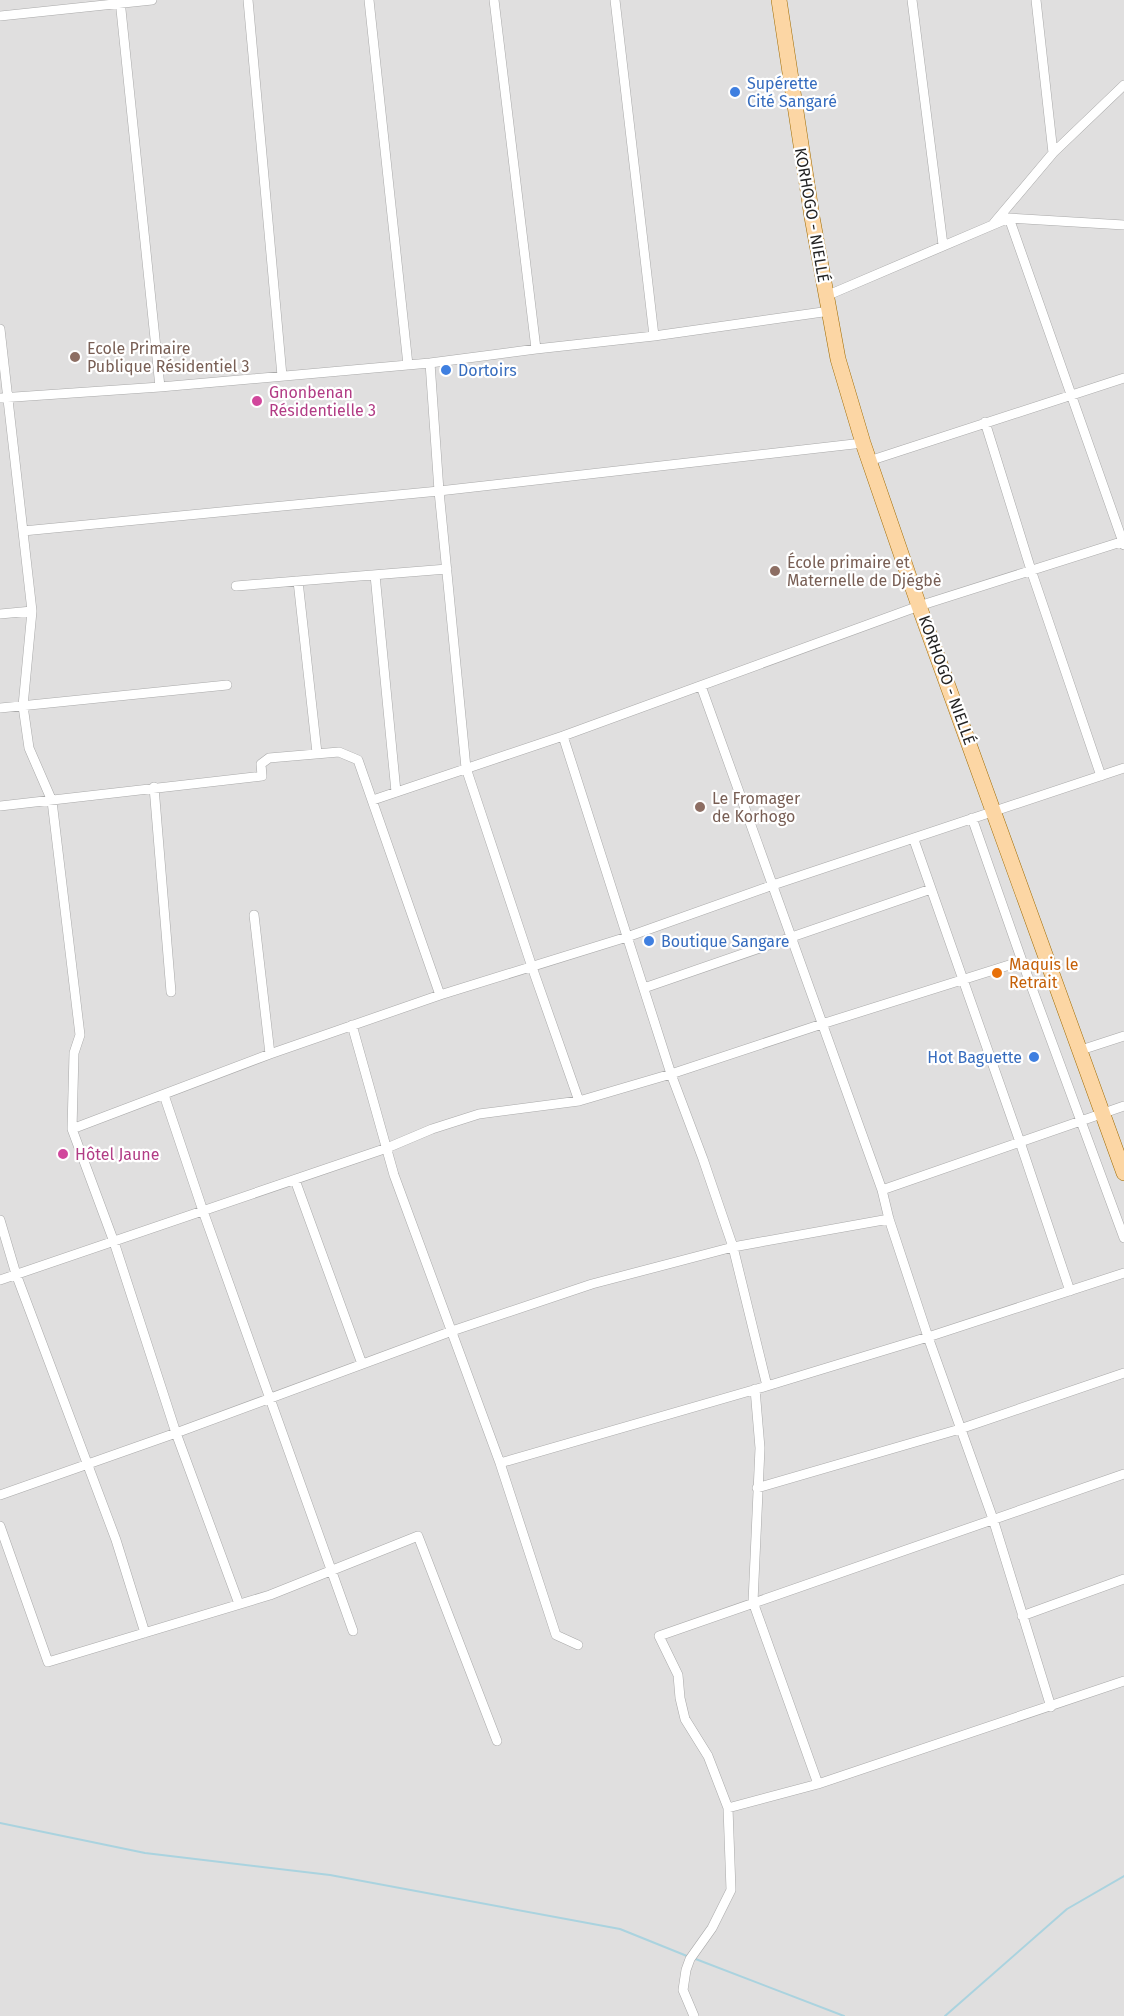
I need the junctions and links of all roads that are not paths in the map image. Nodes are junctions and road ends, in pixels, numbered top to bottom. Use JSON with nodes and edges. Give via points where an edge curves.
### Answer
{"nodes":[{"id":1,"x":152,"y":0,"type":"edge"},
{"id":2,"x":248,"y":0,"type":"edge"},
{"id":3,"x":369,"y":0,"type":"edge"},
{"id":4,"x":494,"y":0,"type":"edge"},
{"id":5,"x":615,"y":0,"type":"edge"},
{"id":6,"x":779,"y":0,"type":"edge"},
{"id":7,"x":912,"y":0,"type":"edge"},
{"id":8,"x":1036,"y":0,"type":"edge"},
{"id":9,"x":120,"y":2,"type":"edge"},
{"id":10,"x":0,"y":16,"type":"edge"},
{"id":11,"x":1124,"y":85,"type":"edge"},
{"id":12,"x":1053,"y":153,"type":"junction"},
{"id":13,"x":1009,"y":218,"type":"junction"},
{"id":14,"x":994,"y":223,"type":"junction"},
{"id":15,"x":1124,"y":225,"type":"edge"},
{"id":16,"x":943,"y":245,"type":"junction"},
{"id":17,"x":828,"y":304,"type":"junction"},
{"id":18,"x":0,"y":329,"type":"edge"},
{"id":19,"x":654,"y":336,"type":"junction"},
{"id":20,"x":537,"y":349,"type":"junction"},
{"id":21,"x":430,"y":363,"type":"junction"},
{"id":22,"x":408,"y":365,"type":"junction"},
{"id":23,"x":282,"y":376,"type":"junction"},
{"id":24,"x":1124,"y":378,"type":"edge"},
{"id":25,"x":160,"y":387,"type":"junction"},
{"id":26,"x":1072,"y":394,"type":"junction"},
{"id":27,"x":4,"y":398,"type":"edge"},
{"id":28,"x":985,"y":422,"type":"junction"},
{"id":29,"x":863,"y":443,"type":"junction"},
{"id":30,"x":869,"y":461,"type":"junction"},
{"id":31,"x":439,"y":491,"type":"junction"},
{"id":32,"x":24,"y":531,"type":"junction"},
{"id":33,"x":1123,"y":542,"type":"edge"},
{"id":34,"x":447,"y":569,"type":"junction"},
{"id":35,"x":1030,"y":570,"type":"junction"},
{"id":36,"x":375,"y":575,"type":"junction"},
{"id":37,"x":298,"y":581,"type":"junction"},
{"id":38,"x":236,"y":586,"type":"dead end"},
{"id":39,"x":920,"y":606,"type":"junction"},
{"id":40,"x":32,"y":611,"type":"junction"},
{"id":41,"x":0,"y":614,"type":"edge"},
{"id":42,"x":227,"y":685,"type":"dead end"},
{"id":43,"x":701,"y":686,"type":"junction"},
{"id":44,"x":23,"y":705,"type":"junction"},
{"id":45,"x":0,"y":708,"type":"edge"},
{"id":46,"x":563,"y":736,"type":"junction"},
{"id":47,"x":317,"y":753,"type":"junction"},
{"id":48,"x":466,"y":768,"type":"junction"},
{"id":49,"x":1124,"y":768,"type":"edge"},
{"id":50,"x":1101,"y":776,"type":"junction"},
{"id":51,"x":154,"y":787,"type":"junction"},
{"id":52,"x":396,"y":792,"type":"junction"},
{"id":53,"x":373,"y":800,"type":"junction"},
{"id":54,"x":52,"y":801,"type":"junction"},
{"id":55,"x":0,"y":806,"type":"edge"},
{"id":56,"x":995,"y":812,"type":"junction"},
{"id":57,"x":972,"y":818,"type":"junction"},
{"id":58,"x":914,"y":840,"type":"junction"},
{"id":59,"x":773,"y":885,"type":"junction"},
{"id":60,"x":932,"y":889,"type":"junction"},
{"id":61,"x":254,"y":915,"type":"dead end"},
{"id":62,"x":627,"y":937,"type":"junction"},
{"id":63,"x":792,"y":937,"type":"junction"},
{"id":64,"x":1022,"y":962,"type":"junction"},
{"id":65,"x":532,"y":967,"type":"junction"},
{"id":66,"x":964,"y":980,"type":"junction"},
{"id":67,"x":644,"y":988,"type":"junction"},
{"id":68,"x":171,"y":992,"type":"dead end"},
{"id":69,"x":440,"y":995,"type":"junction"},
{"id":70,"x":822,"y":1024,"type":"junction"},
{"id":71,"x":352,"y":1025,"type":"junction"},
{"id":72,"x":1124,"y":1036,"type":"edge"},
{"id":73,"x":1081,"y":1050,"type":"junction"},
{"id":74,"x":270,"y":1054,"type":"junction"},
{"id":75,"x":671,"y":1074,"type":"junction"},
{"id":76,"x":164,"y":1095,"type":"junction"},
{"id":77,"x":579,"y":1101,"type":"junction"},
{"id":78,"x":1124,"y":1106,"type":"edge"},
{"id":79,"x":1104,"y":1114,"type":"junction"},
{"id":80,"x":1081,"y":1121,"type":"junction"},
{"id":81,"x":72,"y":1129,"type":"junction"},
{"id":82,"x":1020,"y":1142,"type":"junction"},
{"id":83,"x":387,"y":1148,"type":"junction"},
{"id":84,"x":1124,"y":1173,"type":"edge"},
{"id":85,"x":295,"y":1180,"type":"junction"},
{"id":86,"x":882,"y":1190,"type":"junction"},
{"id":87,"x":204,"y":1211,"type":"junction"},
{"id":88,"x":889,"y":1219,"type":"junction"},
{"id":89,"x":0,"y":1220,"type":"edge"},
{"id":90,"x":1124,"y":1238,"type":"edge"},
{"id":91,"x":114,"y":1242,"type":"junction"},
{"id":92,"x":733,"y":1247,"type":"junction"},
{"id":93,"x":1124,"y":1273,"type":"edge"},
{"id":94,"x":16,"y":1274,"type":"junction"},
{"id":95,"x":0,"y":1280,"type":"edge"},
{"id":96,"x":1070,"y":1291,"type":"junction"},
{"id":97,"x":452,"y":1331,"type":"junction"},
{"id":98,"x":928,"y":1337,"type":"junction"},
{"id":99,"x":362,"y":1364,"type":"junction"},
{"id":100,"x":1124,"y":1373,"type":"edge"},
{"id":101,"x":767,"y":1386,"type":"junction"},
{"id":102,"x":755,"y":1389,"type":"junction"},
{"id":103,"x":270,"y":1398,"type":"junction"},
{"id":104,"x":960,"y":1429,"type":"junction"},
{"id":105,"x":176,"y":1433,"type":"junction"},
{"id":106,"x":500,"y":1463,"type":"junction"},
{"id":107,"x":87,"y":1464,"type":"junction"},
{"id":108,"x":1124,"y":1474,"type":"edge"},
{"id":109,"x":757,"y":1488,"type":"junction"},
{"id":110,"x":0,"y":1495,"type":"edge"},
{"id":111,"x":993,"y":1519,"type":"junction"},
{"id":112,"x":0,"y":1526,"type":"edge"},
{"id":113,"x":332,"y":1571,"type":"junction"},
{"id":114,"x":1124,"y":1579,"type":"edge"},
{"id":115,"x":753,"y":1602,"type":"junction"},
{"id":116,"x":239,"y":1604,"type":"junction"},
{"id":117,"x":1022,"y":1616,"type":"junction"},
{"id":118,"x":353,"y":1631,"type":"dead end"},
{"id":119,"x":145,"y":1633,"type":"junction"},
{"id":120,"x":578,"y":1645,"type":"dead end"},
{"id":121,"x":1124,"y":1681,"type":"edge"},
{"id":122,"x":1051,"y":1707,"type":"junction"},
{"id":123,"x":497,"y":1741,"type":"dead end"},
{"id":124,"x":818,"y":1785,"type":"junction"},
{"id":125,"x":728,"y":1808,"type":"junction"},
{"id":126,"x":694,"y":2016,"type":"edge"}],
"edges":[{"from":1,"to":9,"type":"street"},
{"from":2,"to":23,"type":"street"},
{"from":3,"to":22,"type":"street"},
{"from":4,"to":20,"type":"street"},
{"from":5,"to":19,"type":"street"},
{"from":6,"to":17,"type":"main road","name":"KORHOGO - NIELLÉ"},
{"from":7,"to":16,"type":"street"},
{"from":8,"to":12,"type":"street"},
{"from":9,"to":10,"type":"street"},
{"from":9,"to":25,"type":"street"},
{"from":11,"to":12,"type":"street"},
{"from":12,"to":14,"type":"street"},
{"from":13,"to":14,"type":"street"},
{"from":13,"to":15,"type":"street"},
{"from":13,"to":26,"type":"street"},
{"from":14,"to":16,"type":"street"},
{"from":16,"to":17,"type":"street"},
{"from":17,"to":19,"type":"street"},
{"from":17,"to":29,"type":"main road","name":"KORHOGO - NIELLÉ","via":[[837,359]]},
{"from":18,"to":27,"type":"street"},
{"from":19,"to":20,"type":"street"},
{"from":20,"to":21,"type":"street"},
{"from":21,"to":22,"type":"street"},
{"from":21,"to":31,"type":"street"},
{"from":22,"to":23,"type":"street"},
{"from":23,"to":25,"type":"street"},
{"from":24,"to":26,"type":"street"},
{"from":25,"to":27,"type":"street"},
{"from":26,"to":28,"type":"street"},
{"from":26,"to":33,"type":"street"},
{"from":27,"to":32,"type":"street"},
{"from":28,"to":30,"type":"street"},
{"from":28,"to":35,"type":"street"},
{"from":29,"to":30,"type":"main road","name":"KORHOGO - NIELLÉ"},
{"from":29,"to":31,"type":"street"},
{"from":30,"to":39,"type":"main road","name":"KORHOGO - NIELLÉ"},
{"from":31,"to":32,"type":"street"},
{"from":31,"to":34,"type":"street"},
{"from":32,"to":40,"type":"street"},
{"from":33,"to":35,"type":"street"},
{"from":34,"to":36,"type":"street"},
{"from":34,"to":48,"type":"street"},
{"from":35,"to":39,"type":"street"},
{"from":35,"to":50,"type":"street"},
{"from":36,"to":37,"type":"street"},
{"from":36,"to":52,"type":"street"},
{"from":37,"to":38,"type":"street"},
{"from":37,"to":47,"type":"street"},
{"from":39,"to":43,"type":"street"},
{"from":39,"to":56,"type":"main road","name":"KORHOGO - NIELLÉ"},
{"from":40,"to":41,"type":"street"},
{"from":40,"to":44,"type":"street"},
{"from":42,"to":44,"type":"street"},
{"from":43,"to":46,"type":"street"},
{"from":43,"to":59,"type":"street"},
{"from":44,"to":45,"type":"street"},
{"from":44,"to":54,"type":"street","via":[[29,748]]},
{"from":46,"to":48,"type":"street"},
{"from":46,"to":62,"type":"street"},
{"from":47,"to":51,"type":"street","via":[[269,758],[261,764],[262,776]]},
{"from":47,"to":53,"type":"street","via":[[339,752],[358,760]]},
{"from":48,"to":52,"type":"street"},
{"from":48,"to":65,"type":"street"},
{"from":49,"to":50,"type":"street"},
{"from":50,"to":56,"type":"street"},
{"from":51,"to":54,"type":"street"},
{"from":51,"to":68,"type":"street"},
{"from":52,"to":53,"type":"street"},
{"from":53,"to":69,"type":"street"},
{"from":54,"to":55,"type":"street"},
{"from":54,"to":81,"type":"street","via":[[80,1035],[74,1053]]},
{"from":56,"to":57,"type":"street"},
{"from":56,"to":73,"type":"main road","name":"KORHOGO - NIELLÉ"},
{"from":57,"to":58,"type":"street"},
{"from":57,"to":64,"type":"street"},
{"from":58,"to":59,"type":"street"},
{"from":58,"to":60,"type":"street"},
{"from":59,"to":62,"type":"street"},
{"from":59,"to":63,"type":"street"},
{"from":60,"to":63,"type":"street"},
{"from":60,"to":66,"type":"street"},
{"from":61,"to":74,"type":"street"},
{"from":62,"to":65,"type":"street"},
{"from":62,"to":67,"type":"street"},
{"from":63,"to":67,"type":"street"},
{"from":63,"to":70,"type":"street"},
{"from":64,"to":66,"type":"street"},
{"from":64,"to":80,"type":"street"},
{"from":65,"to":69,"type":"street"},
{"from":65,"to":77,"type":"street"},
{"from":66,"to":70,"type":"street"},
{"from":66,"to":82,"type":"street"},
{"from":67,"to":75,"type":"street"},
{"from":69,"to":71,"type":"street"},
{"from":70,"to":75,"type":"street"},
{"from":70,"to":86,"type":"street"},
{"from":71,"to":74,"type":"street"},
{"from":71,"to":83,"type":"street"},
{"from":72,"to":73,"type":"street"},
{"from":73,"to":79,"type":"main road","name":"KORHOGO - NIELLÉ"},
{"from":74,"to":76,"type":"street"},
{"from":75,"to":77,"type":"street"},
{"from":75,"to":92,"type":"street"},
{"from":76,"to":81,"type":"street"},
{"from":76,"to":87,"type":"street"},
{"from":77,"to":83,"type":"street","via":[[479,1114]]},
{"from":78,"to":79,"type":"street"},
{"from":79,"to":80,"type":"street"},
{"from":79,"to":84,"type":"main road","name":"KORHOGO - NIELLÉ"},
{"from":80,"to":82,"type":"street"},
{"from":80,"to":90,"type":"street"},
{"from":81,"to":91,"type":"street"},
{"from":82,"to":86,"type":"street"},
{"from":82,"to":96,"type":"street"},
{"from":83,"to":85,"type":"street"},
{"from":83,"to":97,"type":"street"},
{"from":85,"to":87,"type":"street"},
{"from":85,"to":99,"type":"street"},
{"from":86,"to":88,"type":"street"},
{"from":87,"to":91,"type":"street"},
{"from":87,"to":103,"type":"street"},
{"from":88,"to":92,"type":"street"},
{"from":88,"to":98,"type":"street"},
{"from":89,"to":94,"type":"street"},
{"from":91,"to":94,"type":"street"},
{"from":91,"to":105,"type":"street"},
{"from":92,"to":97,"type":"street","via":[[592,1284]]},
{"from":92,"to":101,"type":"street"},
{"from":93,"to":96,"type":"street"},
{"from":94,"to":95,"type":"street"},
{"from":94,"to":107,"type":"street"},
{"from":96,"to":98,"type":"street"},
{"from":97,"to":99,"type":"street"},
{"from":97,"to":106,"type":"street"},
{"from":98,"to":101,"type":"street"},
{"from":98,"to":104,"type":"street"},
{"from":99,"to":103,"type":"street"},
{"from":100,"to":104,"type":"street"},
{"from":101,"to":102,"type":"street"},
{"from":102,"to":106,"type":"street"},
{"from":102,"to":109,"type":"street","via":[[760,1448]]},
{"from":103,"to":105,"type":"street"},
{"from":103,"to":113,"type":"street"},
{"from":104,"to":109,"type":"street"},
{"from":104,"to":111,"type":"street"},
{"from":105,"to":107,"type":"street"},
{"from":105,"to":116,"type":"street"},
{"from":106,"to":120,"type":"street","via":[[556,1635]]},
{"from":107,"to":110,"type":"street"},
{"from":107,"to":119,"type":"street"},
{"from":108,"to":111,"type":"street"},
{"from":109,"to":115,"type":"street"},
{"from":111,"to":115,"type":"street"},
{"from":111,"to":117,"type":"street"},
{"from":112,"to":119,"type":"street","via":[[48,1662]]},
{"from":113,"to":116,"type":"street"},
{"from":113,"to":118,"type":"street"},
{"from":113,"to":123,"type":"street","via":[[418,1536]]},
{"from":114,"to":117,"type":"street"},
{"from":115,"to":124,"type":"street"},
{"from":115,"to":125,"type":"street","via":[[659,1636],[678,1675],[685,1719],[708,1756]]},
{"from":116,"to":119,"type":"street"},
{"from":117,"to":122,"type":"street"},
{"from":121,"to":122,"type":"street"},
{"from":122,"to":124,"type":"street"},
{"from":124,"to":125,"type":"street"},
{"from":125,"to":126,"type":"street","via":[[731,1890],[686,1970],[683,1990]]}]}
